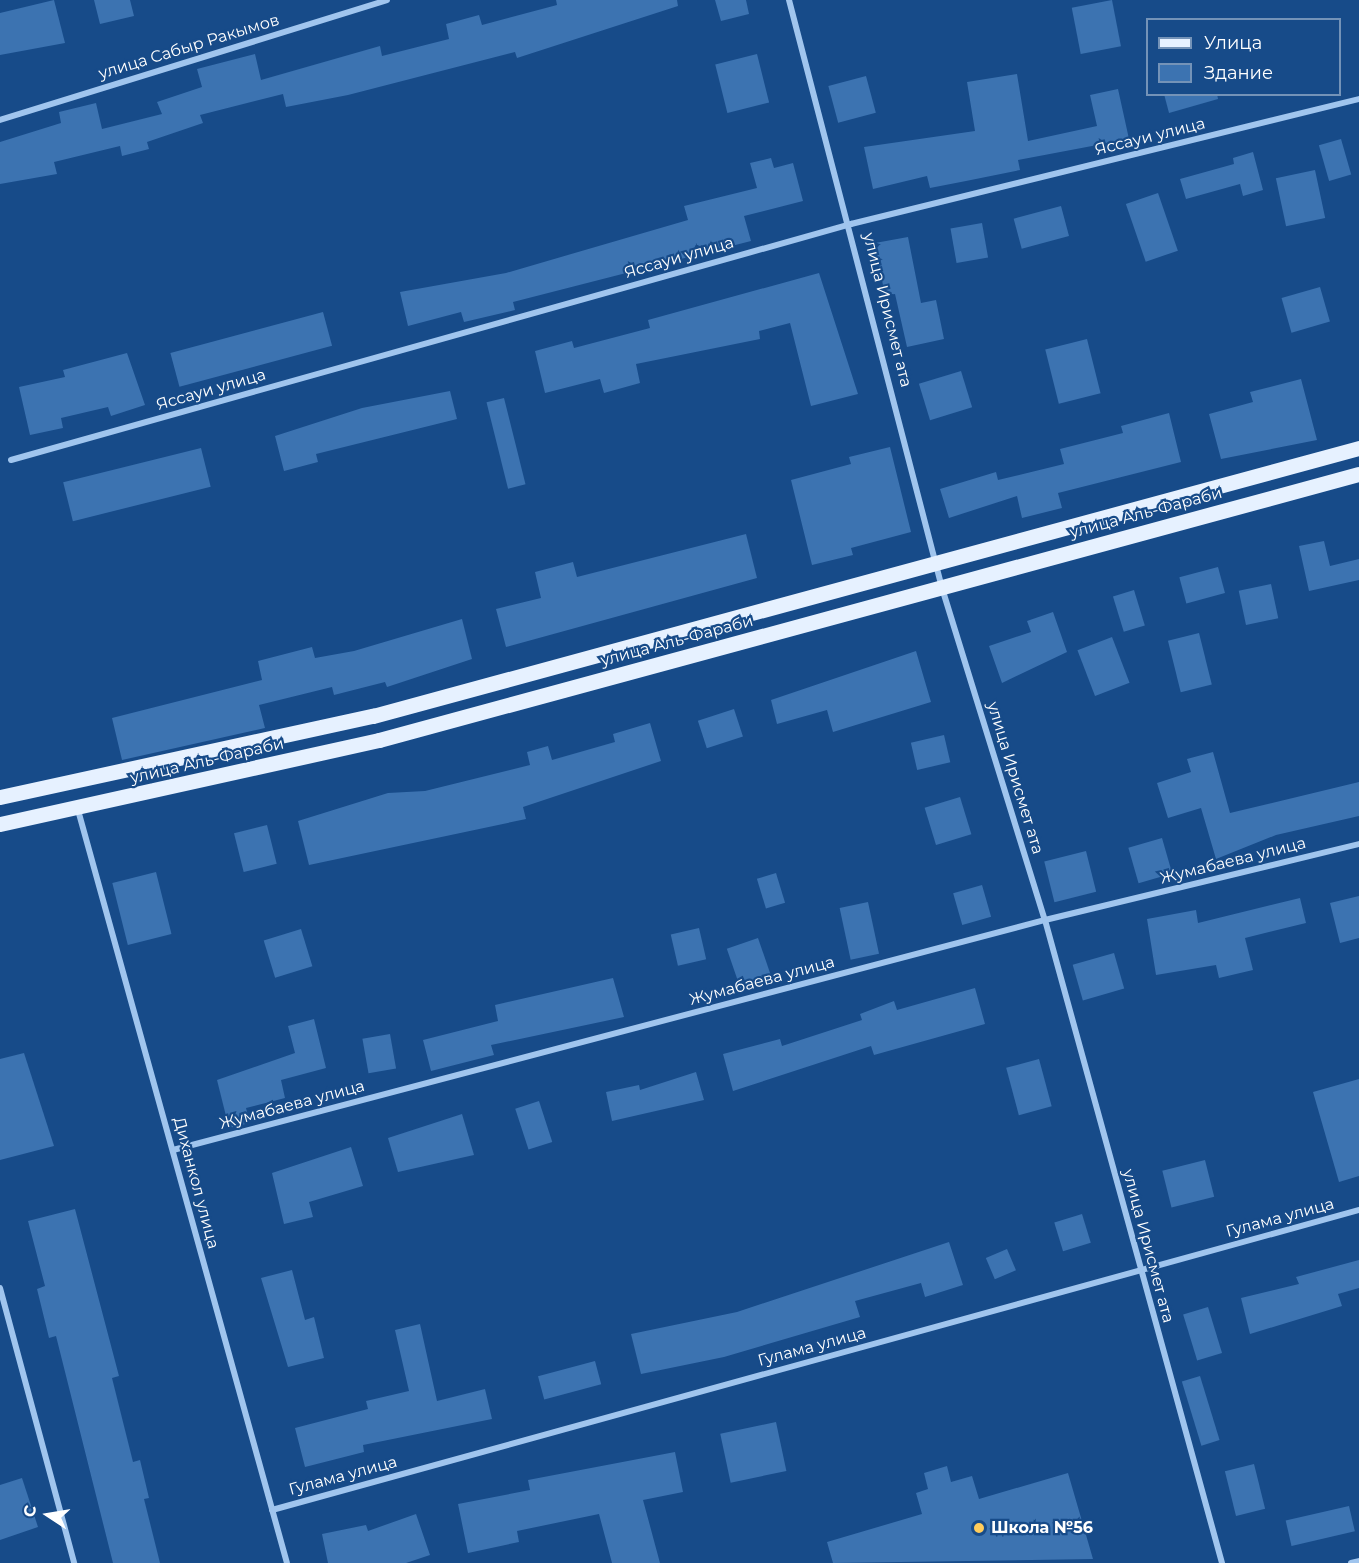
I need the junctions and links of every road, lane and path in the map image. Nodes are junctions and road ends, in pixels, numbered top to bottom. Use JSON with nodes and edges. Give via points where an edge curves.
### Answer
{"nodes":[{"id":1,"x":387,"y":0,"type":"edge"},
{"id":2,"x":789,"y":0,"type":"edge"},
{"id":3,"x":1359,"y":99,"type":"edge"},
{"id":4,"x":0,"y":120,"type":"edge"},
{"id":5,"x":851,"y":224,"type":"junction"},
{"id":6,"x":1359,"y":448,"type":"edge"},
{"id":7,"x":11,"y":460,"type":"dead end"},
{"id":8,"x":1359,"y":474,"type":"edge"},
{"id":9,"x":936,"y":564,"type":"junction"},
{"id":10,"x":942,"y":588,"type":"junction"},
{"id":11,"x":0,"y":797,"type":"edge"},
{"id":12,"x":78,"y":810,"type":"junction"},
{"id":13,"x":0,"y":824,"type":"edge"},
{"id":14,"x":1359,"y":844,"type":"edge"},
{"id":15,"x":1045,"y":920,"type":"junction"},
{"id":16,"x":173,"y":1150,"type":"junction"},
{"id":17,"x":1359,"y":1210,"type":"edge"},
{"id":18,"x":1141,"y":1270,"type":"junction"},
{"id":19,"x":0,"y":1288,"type":"edge"},
{"id":20,"x":272,"y":1510,"type":"junction"},
{"id":21,"x":1359,"y":1561,"type":"edge"},
{"id":22,"x":74,"y":1563,"type":"edge"},
{"id":23,"x":286,"y":1563,"type":"edge"},
{"id":24,"x":1222,"y":1563,"type":"edge"},
{"id":25,"x":1351,"y":1563,"type":"edge"}],
"edges":[{"from":1,"to":4,"type":"street","name":"улица Сабыр Ракымов"},
{"from":2,"to":5,"type":"street","name":"улица Ирисмет ата"},
{"from":3,"to":5,"type":"street","name":"Яссауи улица"},
{"from":5,"to":7,"type":"street","name":"Яссауи улица"},
{"from":5,"to":9,"type":"street","name":"улица Ирисмет ата"},
{"from":6,"to":9,"type":"main road","name":"улица Аль-Фараби"},
{"from":8,"to":10,"type":"main road","name":"улица Аль-Фараби"},
{"from":9,"to":10,"type":"street","name":"улица Ирисмет ата"},
{"from":9,"to":11,"type":"main road","name":"улица Аль-Фараби","via":[[373,716]]},
{"from":10,"to":12,"type":"main road","name":"улица Аль-Фараби","via":[[379,740]]},
{"from":10,"to":15,"type":"street","name":"улица Ирисмет ата"},
{"from":12,"to":13,"type":"main road","name":"улица Аль-Фараби"},
{"from":12,"to":16,"type":"street","name":"Диханкол улица"},
{"from":14,"to":15,"type":"street","name":"Жумабаева улица"},
{"from":15,"to":16,"type":"street","name":"Жумабаева улица"},
{"from":15,"to":18,"type":"street","name":"улица Ирисмет ата"},
{"from":16,"to":20,"type":"street","name":"Диханкол улица"},
{"from":17,"to":18,"type":"street","name":"Гулама улица"},
{"from":18,"to":20,"type":"street","name":"Гулама улица"},
{"from":18,"to":24,"type":"street","name":"улица Ирисмет ата"},
{"from":19,"to":22,"type":"street"},
{"from":20,"to":23,"type":"street","name":"Диханкол улица"},
{"from":21,"to":25,"type":"street"}]}
